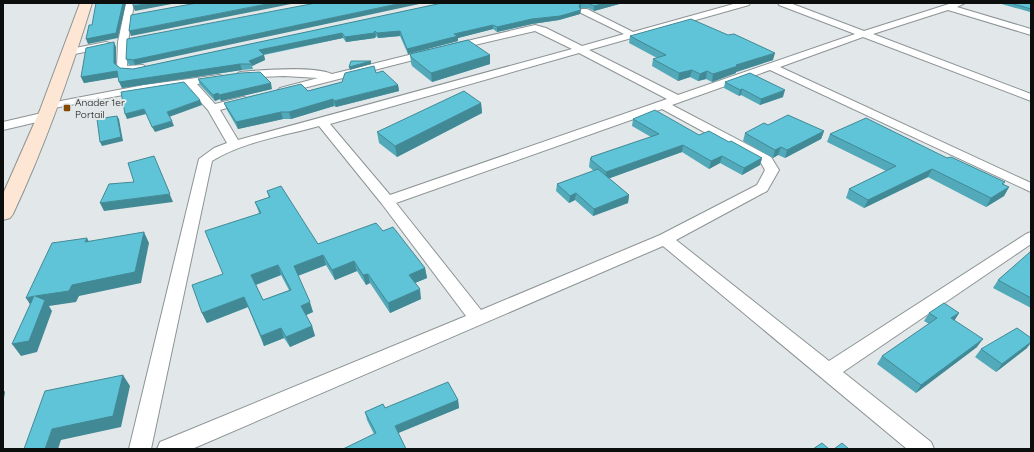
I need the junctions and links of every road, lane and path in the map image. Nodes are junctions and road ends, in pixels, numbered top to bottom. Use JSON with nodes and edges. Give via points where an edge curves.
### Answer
{"nodes":[{"id":1,"x":86,"y":3,"type":"edge"},
{"id":2,"x":130,"y":3,"type":"edge"},
{"id":3,"x":746,"y":3,"type":"edge"},
{"id":4,"x":782,"y":3,"type":"edge"},
{"id":5,"x":961,"y":3,"type":"edge"},
{"id":6,"x":948,"y":7,"type":"junction"},
{"id":7,"x":584,"y":11,"type":"dead end"},
{"id":8,"x":1031,"y":32,"type":"edge"},
{"id":9,"x":864,"y":34,"type":"junction"},
{"id":10,"x":632,"y":35,"type":"junction"},
{"id":11,"x":127,"y":41,"type":"junction"},
{"id":12,"x":580,"y":49,"type":"junction"},
{"id":13,"x":70,"y":52,"type":"junction"},
{"id":14,"x":150,"y":66,"type":"edge"},
{"id":15,"x":771,"y":67,"type":"junction"},
{"id":16,"x":337,"y":78,"type":"junction"},
{"id":17,"x":189,"y":82,"type":"junction"},
{"id":18,"x":271,"y":94,"type":"edge"},
{"id":19,"x":256,"y":97,"type":"edge"},
{"id":20,"x":1031,"y":98,"type":"edge"},
{"id":21,"x":678,"y":100,"type":"junction"},
{"id":22,"x":664,"y":105,"type":"junction"},
{"id":23,"x":213,"y":108,"type":"junction"},
{"id":24,"x":47,"y":111,"type":"junction"},
{"id":25,"x":322,"y":122,"type":"junction"},
{"id":26,"x":3,"y":126,"type":"edge"},
{"id":27,"x":234,"y":145,"type":"junction"},
{"id":28,"x":1031,"y":188,"type":"edge"},
{"id":29,"x":387,"y":201,"type":"junction"},
{"id":30,"x":3,"y":214,"type":"edge"},
{"id":31,"x":1031,"y":237,"type":"edge"},
{"id":32,"x":665,"y":239,"type":"junction"},
{"id":33,"x":478,"y":319,"type":"junction"},
{"id":34,"x":828,"y":372,"type":"junction"},
{"id":35,"x":140,"y":449,"type":"edge"},
{"id":36,"x":168,"y":449,"type":"edge"},
{"id":37,"x":923,"y":449,"type":"edge"}],
"edges":[{"from":1,"to":13,"type":"street"},
{"from":2,"to":11,"type":"street","via":[[133,15]]},
{"from":3,"to":10,"type":"street"},
{"from":4,"to":9,"type":"street"},
{"from":5,"to":6,"type":"street"},
{"from":6,"to":8,"type":"street"},
{"from":6,"to":9,"type":"street"},
{"from":7,"to":10,"type":"street"},
{"from":9,"to":15,"type":"street"},
{"from":9,"to":20,"type":"street"},
{"from":10,"to":12,"type":"street"},
{"from":11,"to":13,"type":"street"},
{"from":11,"to":14,"type":"street","via":[[122,67],[126,70],[135,70]]},
{"from":12,"to":16,"type":"street","via":[[535,28],[443,49]]},
{"from":12,"to":21,"type":"street"},
{"from":12,"to":25,"type":"street"},
{"from":13,"to":24,"type":"street"},
{"from":15,"to":21,"type":"street"},
{"from":15,"to":28,"type":"street"},
{"from":16,"to":17,"type":"street","via":[[306,73],[270,73],[242,74]]},
{"from":16,"to":18,"type":"street"},
{"from":17,"to":23,"type":"street"},
{"from":17,"to":24,"type":"street","via":[[144,88]]},
{"from":19,"to":23,"type":"street"},
{"from":21,"to":22,"type":"street"},
{"from":22,"to":29,"type":"street"},
{"from":22,"to":32,"type":"street","via":[[766,160],[772,170],[762,188]]},
{"from":23,"to":27,"type":"street"},
{"from":24,"to":26,"type":"street"},
{"from":24,"to":30,"type":"street","via":[[20,180]]},
{"from":25,"to":27,"type":"street"},
{"from":25,"to":29,"type":"street"},
{"from":27,"to":35,"type":"street","via":[[206,159]]},
{"from":29,"to":33,"type":"street"},
{"from":31,"to":34,"type":"street"},
{"from":32,"to":33,"type":"street"},
{"from":32,"to":34,"type":"street"},
{"from":33,"to":36,"type":"street"},
{"from":34,"to":37,"type":"street"}]}
